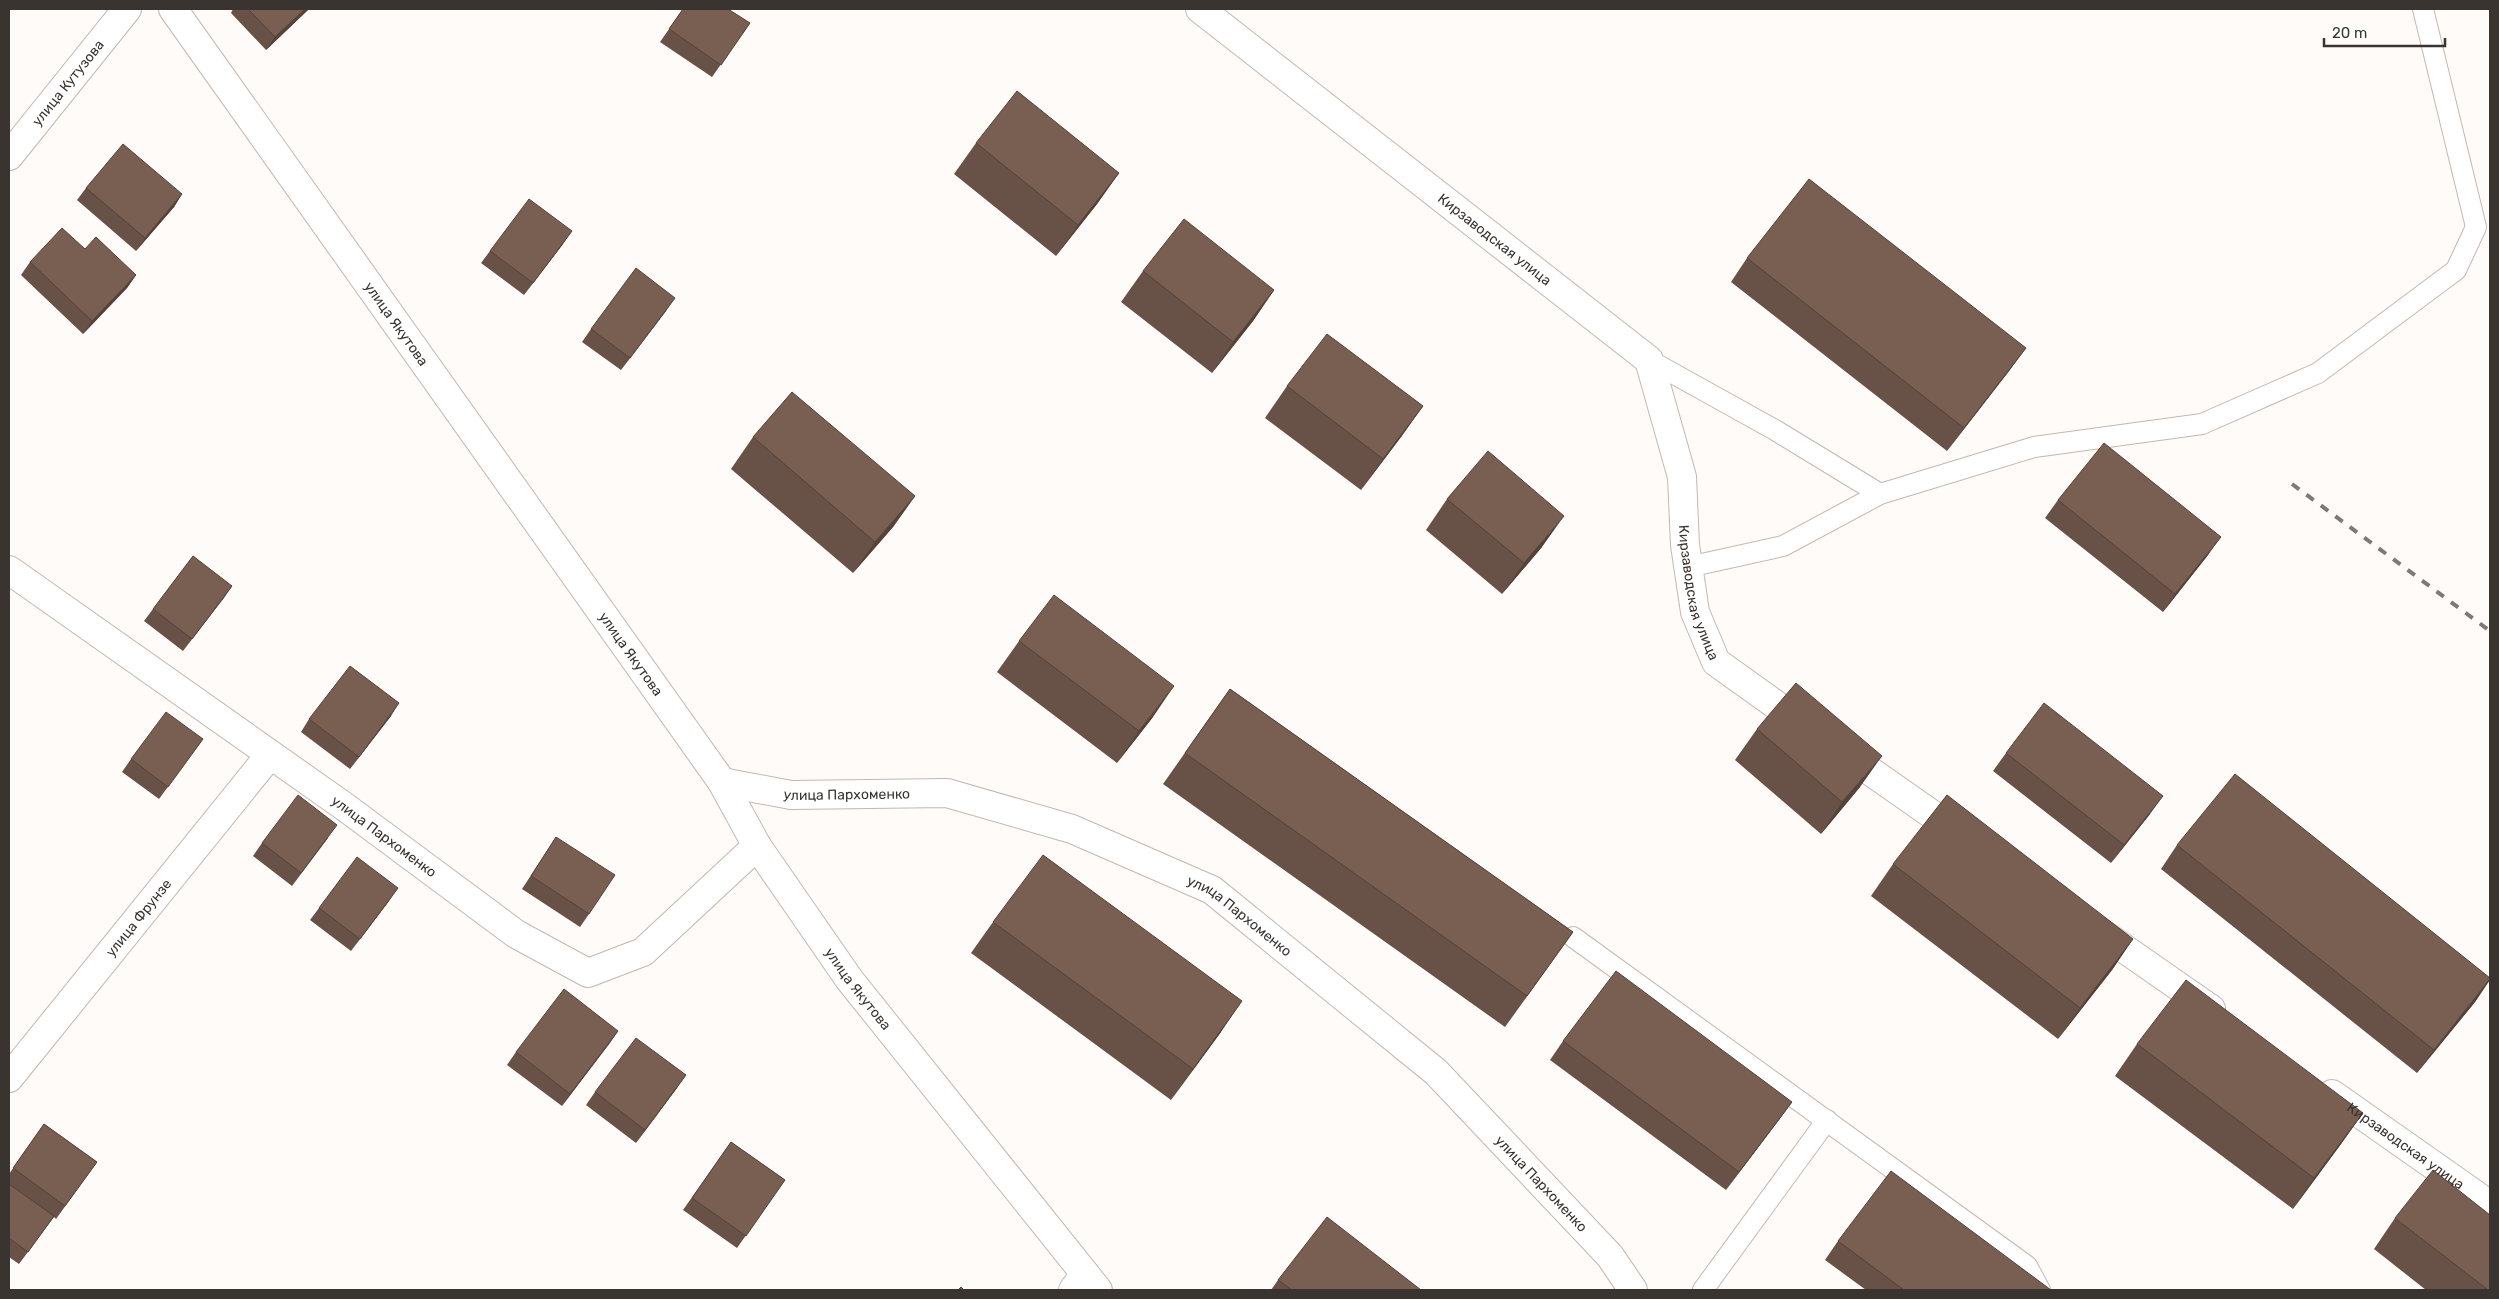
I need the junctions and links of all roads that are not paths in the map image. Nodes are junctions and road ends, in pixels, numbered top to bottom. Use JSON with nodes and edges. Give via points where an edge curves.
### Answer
{"nodes":[{"id":1,"x":128,"y":9,"type":"edge"},
{"id":2,"x":173,"y":9,"type":"edge"},
{"id":3,"x":1200,"y":9,"type":"edge"},
{"id":4,"x":2423,"y":9,"type":"edge"},
{"id":5,"x":9,"y":156,"type":"edge"},
{"id":6,"x":1649,"y":360,"type":"junction"},
{"id":7,"x":1880,"y":494,"type":"junction"},
{"id":8,"x":1688,"y":567,"type":"junction"},
{"id":9,"x":9,"y":570,"type":"edge"},
{"id":10,"x":269,"y":756,"type":"junction"},
{"id":11,"x":722,"y":782,"type":"junction"},
{"id":12,"x":757,"y":846,"type":"junction"},
{"id":13,"x":1985,"y":851,"type":"edge"},
{"id":14,"x":2075,"y":914,"type":"edge"},
{"id":15,"x":1572,"y":937,"type":"edge"},
{"id":16,"x":2230,"y":1023,"type":"edge"},
{"id":17,"x":9,"y":1078,"type":"edge"},
{"id":18,"x":2311,"y":1080,"type":"edge"},
{"id":19,"x":1827,"y":1120,"type":"junction"},
{"id":20,"x":2490,"y":1205,"type":"edge"},
{"id":21,"x":1085,"y":1285,"type":"edge"},
{"id":22,"x":1633,"y":1290,"type":"edge"},
{"id":23,"x":1703,"y":1290,"type":"edge"},
{"id":24,"x":2040,"y":1290,"type":"edge"}],
"edges":[{"from":1,"to":5,"type":"street","name":"улица Кутузова"},
{"from":2,"to":11,"type":"street","name":"улица Якутова"},
{"from":3,"to":6,"type":"street","name":"Кирзаводская улица"},
{"from":4,"to":7,"type":"lane","via":[[2476,227],[2456,270],[2318,372],[2202,424],[2034,447]]},
{"from":6,"to":7,"type":"lane","via":[[1775,430]]},
{"from":6,"to":8,"type":"street","name":"Кирзаводская улица","via":[[1682,477]]},
{"from":7,"to":8,"type":"lane","via":[[1783,546]]},
{"from":8,"to":13,"type":"street","name":"Кирзаводская улица","via":[[1694,612],[1716,662]]},
{"from":9,"to":10,"type":"street","name":"улица Пархоменко"},
{"from":10,"to":12,"type":"street","name":"улица Пархоменко","via":[[345,807],[516,934],[588,973],[643,952]]},
{"from":10,"to":17,"type":"street","name":"улица Фрунзе"},
{"from":11,"to":12,"type":"street","name":"улица Якутова"},
{"from":11,"to":22,"type":"street","name":"улица Пархоменко","via":[[791,795],[947,793],[1072,829],[1212,890],[1436,1072],[1610,1256]]},
{"from":12,"to":21,"type":"street","name":"улица Якутова","via":[[849,979]]},
{"from":14,"to":16,"type":"street"},
{"from":15,"to":19,"type":"lane"},
{"from":18,"to":20,"type":"street","name":"Кирзаводская улица"},
{"from":19,"to":23,"type":"lane"},
{"from":19,"to":24,"type":"lane","via":[[2027,1266]]}]}
